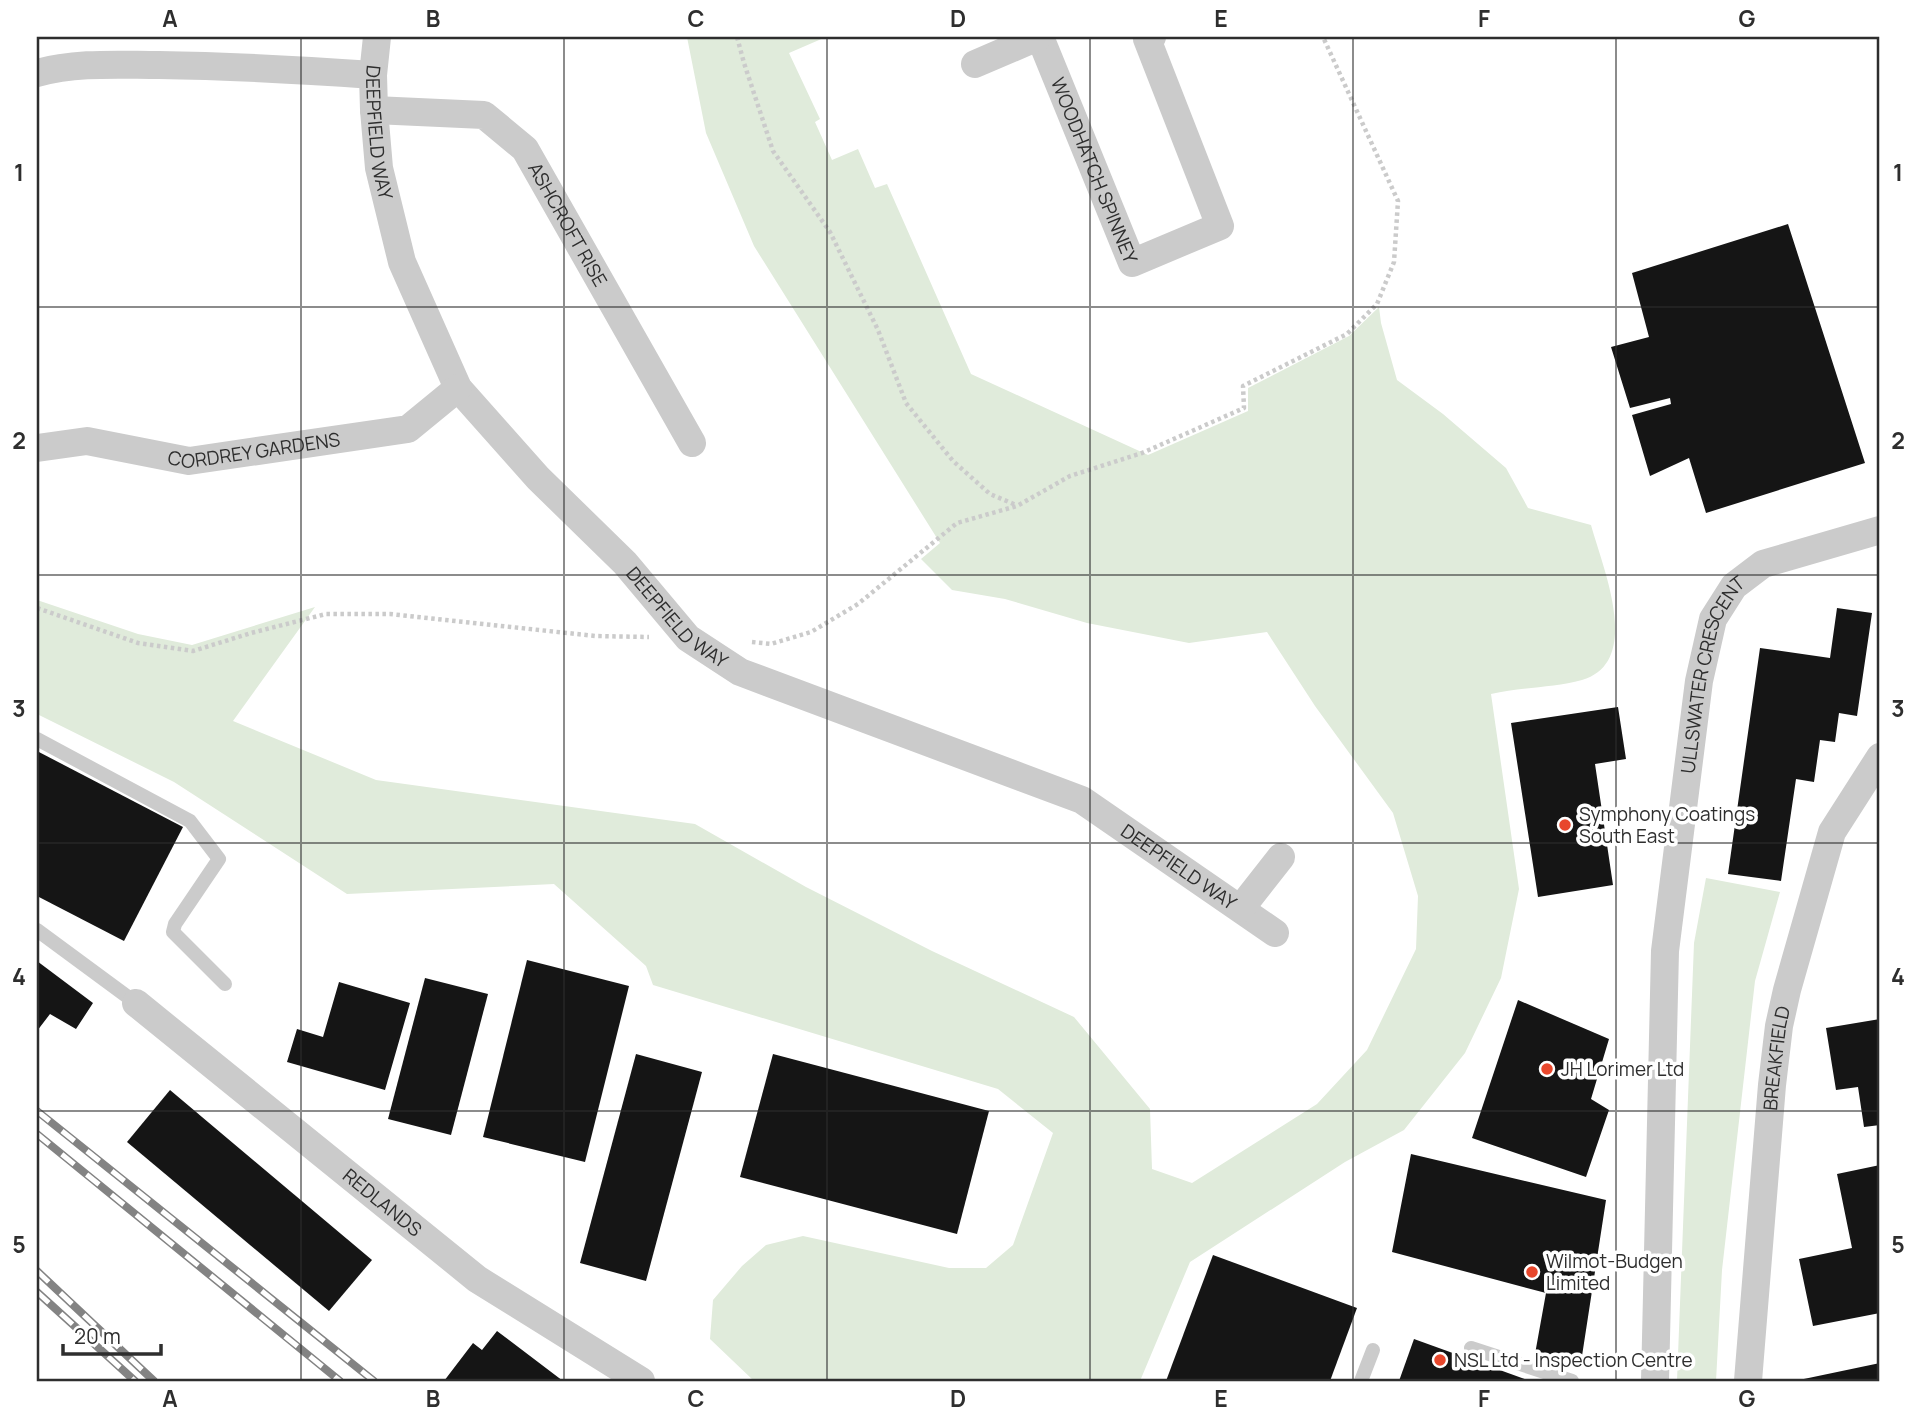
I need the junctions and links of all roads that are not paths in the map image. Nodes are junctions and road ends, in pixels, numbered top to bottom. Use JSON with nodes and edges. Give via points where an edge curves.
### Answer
{"nodes":[{"id":1,"x":377,"y":37,"type":"edge"},
{"id":2,"x":1039,"y":37,"type":"edge"},
{"id":3,"x":1148,"y":37,"type":"edge"},
{"id":4,"x":975,"y":64,"type":"dead end"},
{"id":5,"x":37,"y":73,"type":"edge"},
{"id":6,"x":373,"y":75,"type":"junction"},
{"id":7,"x":374,"y":110,"type":"junction"},
{"id":8,"x":457,"y":388,"type":"junction"},
{"id":9,"x":692,"y":443,"type":"dead end"},
{"id":10,"x":37,"y":448,"type":"edge"},
{"id":11,"x":1880,"y":530,"type":"edge"},
{"id":12,"x":37,"y":739,"type":"edge"},
{"id":13,"x":1880,"y":757,"type":"edge"},
{"id":14,"x":1281,"y":857,"type":"dead end"},
{"id":15,"x":1241,"y":908,"type":"junction"},
{"id":16,"x":37,"y":930,"type":"edge"},
{"id":17,"x":1275,"y":933,"type":"dead end"},
{"id":18,"x":225,"y":984,"type":"dead end"},
{"id":19,"x":136,"y":1003,"type":"joint"},
{"id":20,"x":1471,"y":1348,"type":"dead end"},
{"id":21,"x":1373,"y":1350,"type":"dead end"},
{"id":22,"x":641,"y":1381,"type":"edge"},
{"id":23,"x":1361,"y":1381,"type":"edge"},
{"id":24,"x":1572,"y":1381,"type":"edge"},
{"id":25,"x":1655,"y":1381,"type":"edge"},
{"id":26,"x":1748,"y":1381,"type":"edge"}],
"edges":[{"from":1,"to":6,"type":"street","name":"DEEPFIELD WAY"},
{"from":2,"to":3,"type":"street","name":"WOODHATCH SPINNEY","via":[[1132,263],[1220,226]]},
{"from":2,"to":4,"type":"street","name":"WOODHATCH SPINNEY"},
{"from":5,"to":6,"type":"street","via":[[104,64],[248,66]]},
{"from":6,"to":7,"type":"street","name":"DEEPFIELD WAY"},
{"from":7,"to":8,"type":"street","name":"DEEPFIELD WAY","via":[[379,169],[402,262]]},
{"from":7,"to":9,"type":"street","name":"ASHCROFT RISE","via":[[484,115],[525,149]]},
{"from":8,"to":10,"type":"street","name":"CORDREY GARDENS","via":[[408,429],[189,461],[87,441]]},
{"from":8,"to":15,"type":"street","name":"DEEPFIELD WAY","via":[[538,478],[625,563],[688,638],[740,673],[1082,800]]},
{"from":11,"to":25,"type":"street","name":"ULLSWATER CRESCENT","via":[[1763,564],[1734,586],[1713,619],[1699,681],[1665,951]]},
{"from":12,"to":18,"type":"lane","via":[[190,821],[219,859],[173,932]]},
{"from":13,"to":26,"type":"street","name":"BREAKFIELD","via":[[1832,832],[1784,1002],[1772,1085]]},
{"from":14,"to":15,"type":"street"},
{"from":15,"to":17,"type":"street","name":"DEEPFIELD WAY"},
{"from":16,"to":19,"type":"lane"},
{"from":19,"to":22,"type":"street","name":"REDLANDS","via":[[477,1279]]},
{"from":20,"to":24,"type":"lane"},
{"from":21,"to":23,"type":"lane"}]}
